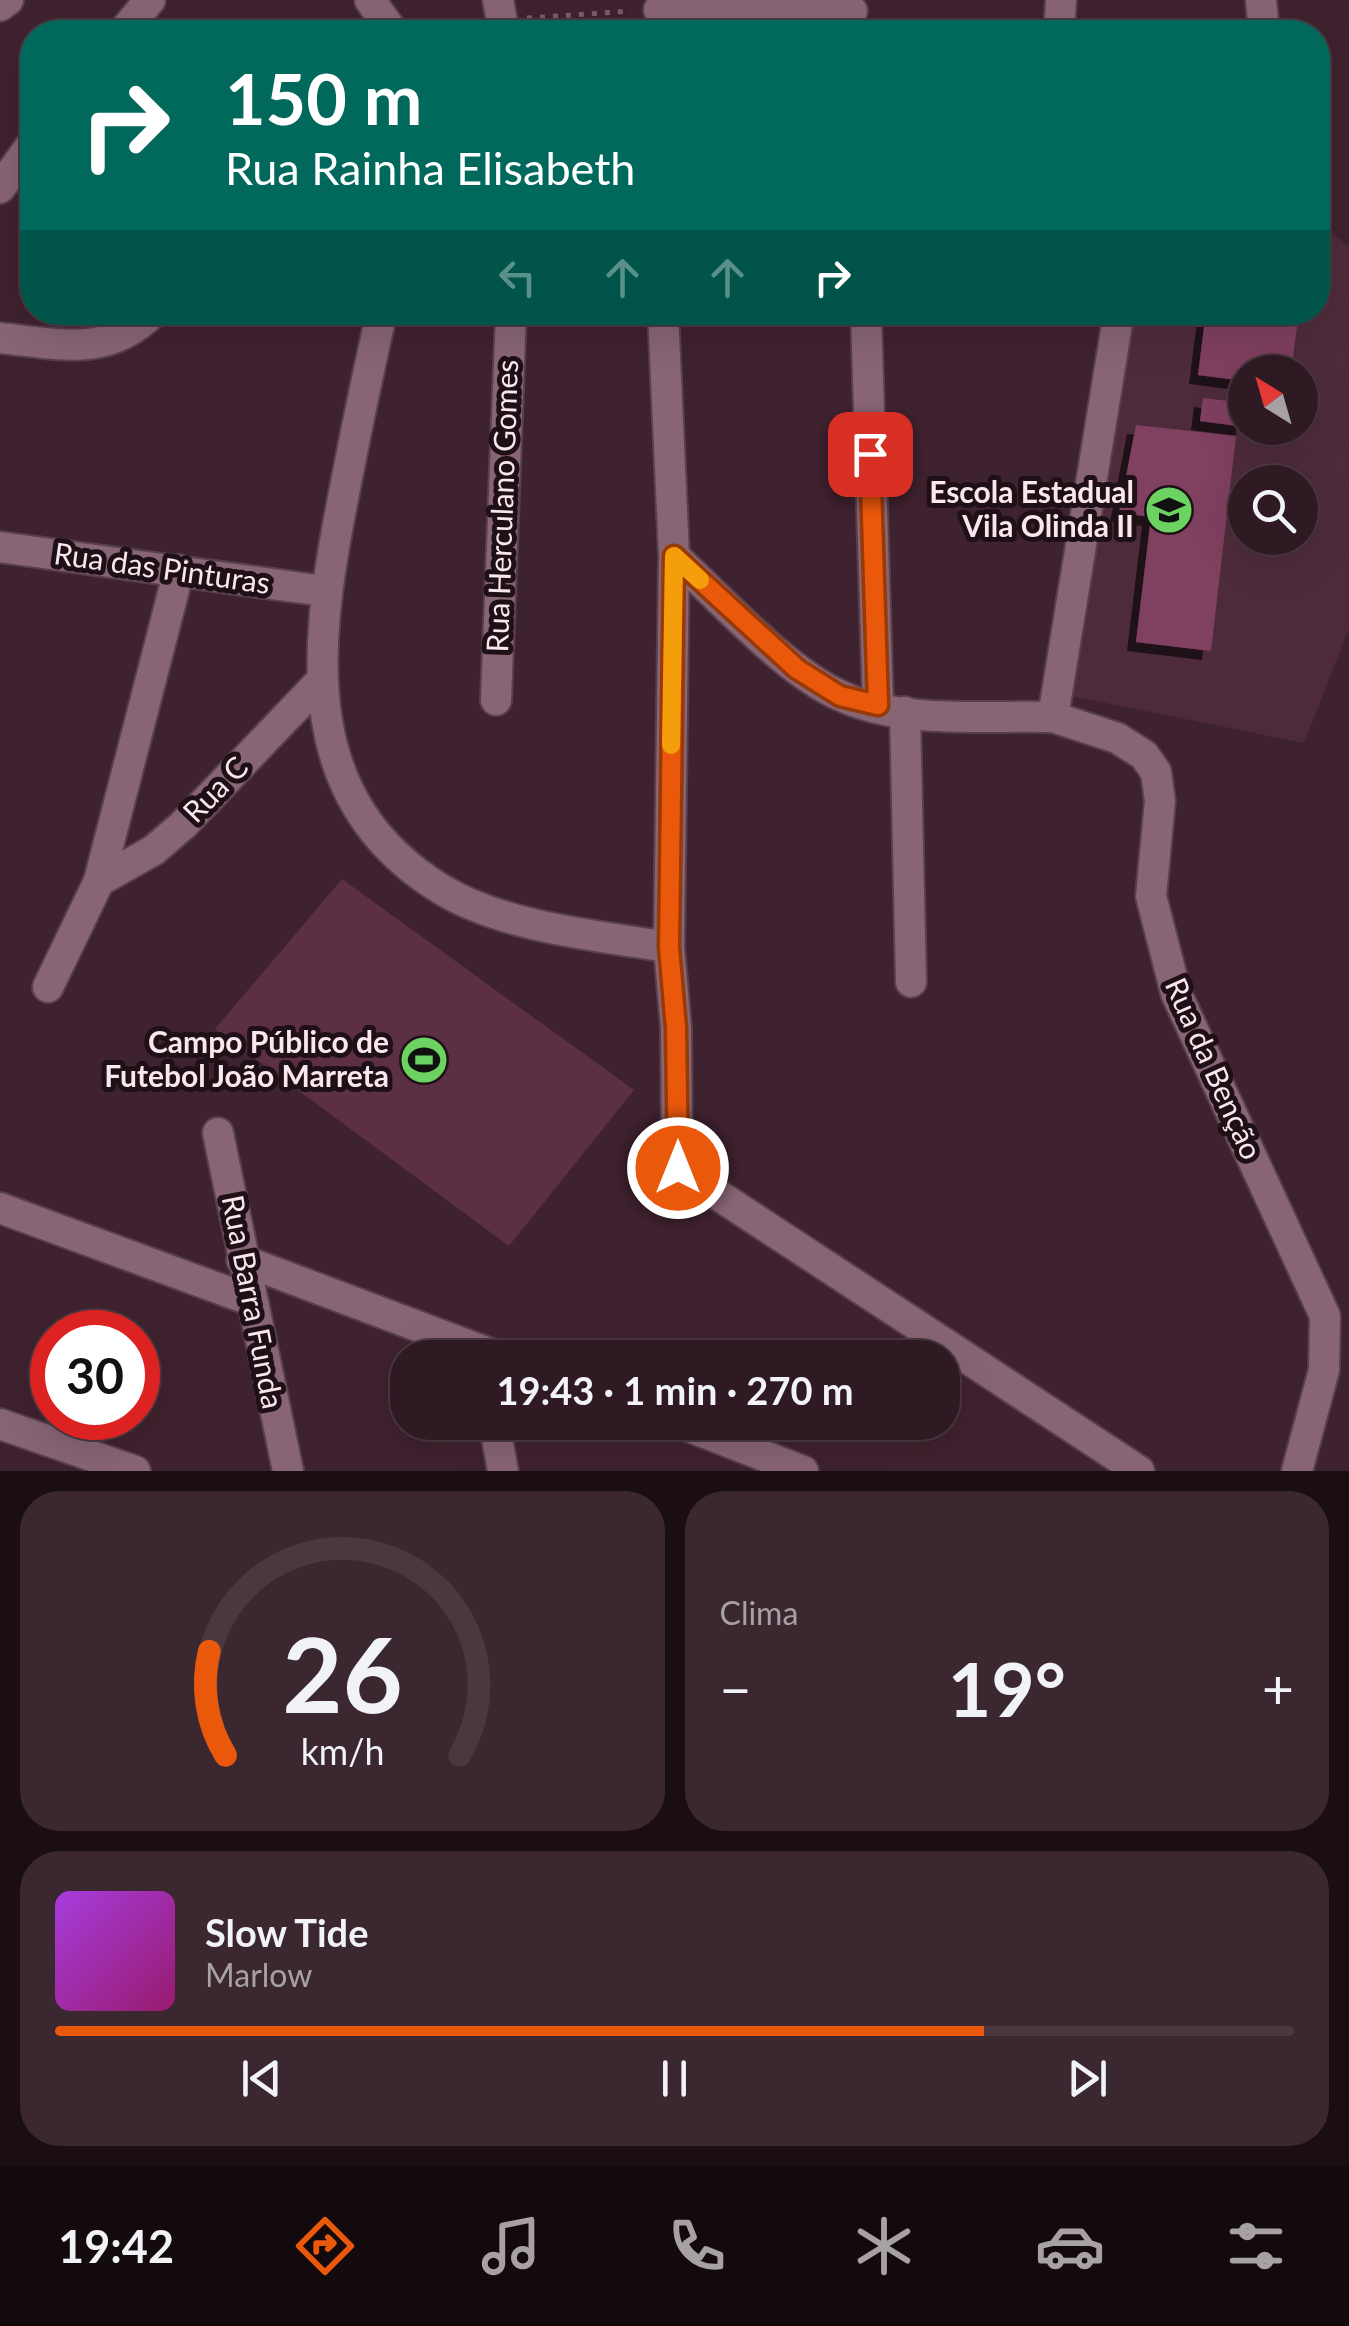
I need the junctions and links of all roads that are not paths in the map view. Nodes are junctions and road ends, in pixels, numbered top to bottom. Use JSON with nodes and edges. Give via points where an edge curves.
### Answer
{"nodes":[{"id":1,"x":8,"y":0,"type":"edge"},
{"id":2,"x":150,"y":0,"type":"edge"},
{"id":3,"x":0,"y":6,"type":"edge"},
{"id":4,"x":659,"y":14,"type":"edge"},
{"id":5,"x":852,"y":14,"type":"edge"},
{"id":6,"x":133,"y":20,"type":"edge"},
{"id":7,"x":20,"y":160,"type":"edge"},
{"id":8,"x":0,"y":188,"type":"edge"},
{"id":9,"x":137,"y":325,"type":"edge"},
{"id":10,"x":379,"y":325,"type":"edge"},
{"id":11,"x":510,"y":325,"type":"edge"},
{"id":12,"x":663,"y":325,"type":"edge"},
{"id":13,"x":867,"y":325,"type":"edge"},
{"id":14,"x":1115,"y":325,"type":"edge"},
{"id":15,"x":0,"y":338,"type":"edge"},
{"id":16,"x":0,"y":547,"type":"edge"},
{"id":17,"x":674,"y":556,"type":"junction"},
{"id":18,"x":179,"y":570,"type":"junction"},
{"id":19,"x":324,"y":591,"type":"junction"},
{"id":20,"x":320,"y":682,"type":"junction"},
{"id":21,"x":496,"y":700,"type":"dead end"},
{"id":22,"x":892,"y":709,"type":"junction"},
{"id":23,"x":1053,"y":717,"type":"junction"},
{"id":24,"x":99,"y":880,"type":"junction"},
{"id":25,"x":669,"y":947,"type":"junction"},
{"id":26,"x":910,"y":982,"type":"dead end"},
{"id":27,"x":48,"y":987,"type":"dead end"},
{"id":28,"x":218,"y":1133,"type":"dead end"},
{"id":29,"x":0,"y":1208,"type":"edge"},
{"id":30,"x":242,"y":1260,"type":"junction"},
{"id":31,"x":250,"y":1300,"type":"junction"},
{"id":32,"x":455,"y":1340,"type":"edge"},
{"id":33,"x":0,"y":1424,"type":"edge"},
{"id":34,"x":497,"y":1440,"type":"edge"},
{"id":35,"x":720,"y":1440,"type":"edge"},
{"id":36,"x":723,"y":1440,"type":"edge"},
{"id":37,"x":135,"y":1471,"type":"edge"},
{"id":38,"x":288,"y":1471,"type":"edge"},
{"id":39,"x":503,"y":1471,"type":"edge"},
{"id":40,"x":728,"y":1471,"type":"edge"},
{"id":41,"x":803,"y":1471,"type":"edge"},
{"id":42,"x":1140,"y":1471,"type":"edge"},
{"id":43,"x":1297,"y":1471,"type":"edge"}],
"edges":[{"from":1,"to":3,"type":"street"},
{"from":2,"to":6,"type":"street"},
{"from":4,"to":5,"type":"street"},
{"from":7,"to":8,"type":"street"},
{"from":9,"to":15,"type":"street","via":[[100,345]]},
{"from":10,"to":19,"type":"street"},
{"from":11,"to":21,"type":"street","name":"Rua Herculano Gomes"},
{"from":12,"to":17,"type":"street"},
{"from":13,"to":22,"type":"street"},
{"from":14,"to":23,"type":"street"},
{"from":16,"to":18,"type":"street","name":"Rua das Pinturas"},
{"from":17,"to":22,"type":"street","via":[[797,669],[840,696]]},
{"from":17,"to":25,"type":"street"},
{"from":18,"to":19,"type":"street","name":"Rua das Pinturas"},
{"from":18,"to":24,"type":"street"},
{"from":19,"to":20,"type":"street"},
{"from":20,"to":24,"type":"street","name":"Rua C","via":[[183,825],[154,850]]},
{"from":20,"to":25,"type":"street","via":[[326,730],[352,795],[389,848],[426,879],[480,908]]},
{"from":22,"to":23,"type":"street"},
{"from":22,"to":26,"type":"street"},
{"from":23,"to":43,"type":"street","name":"Rua da Benção","via":[[1117,738],[1156,772],[1160,801],[1151,896],[1171,978],[1325,1316],[1324,1370]]},
{"from":24,"to":27,"type":"street"},
{"from":25,"to":42,"type":"street","via":[[678,1168]]},
{"from":28,"to":30,"type":"street","name":"Rua Barra Funda"},
{"from":29,"to":31,"type":"street"},
{"from":30,"to":31,"type":"street","name":"Rua Barra Funda"},
{"from":30,"to":32,"type":"street"},
{"from":31,"to":38,"type":"street","name":"Rua Barra Funda"},
{"from":33,"to":37,"type":"street"},
{"from":34,"to":39,"type":"street"},
{"from":35,"to":40,"type":"street"},
{"from":36,"to":41,"type":"street"}]}
